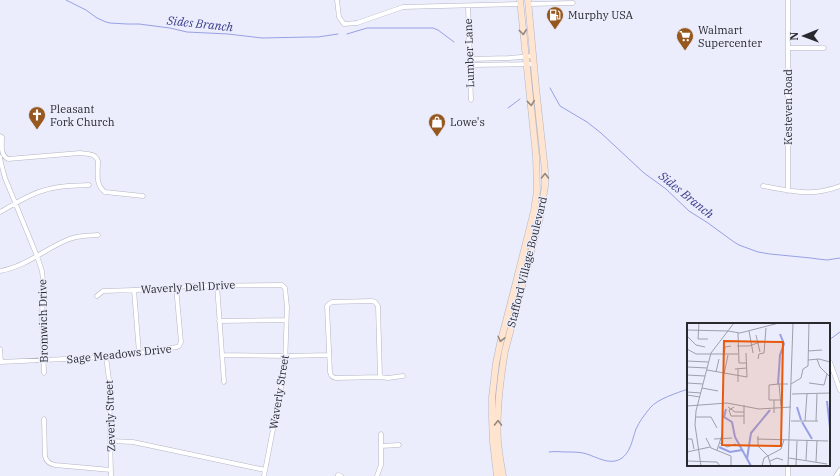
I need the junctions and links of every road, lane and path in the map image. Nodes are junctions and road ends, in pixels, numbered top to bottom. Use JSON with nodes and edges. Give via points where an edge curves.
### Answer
{"nodes":[{"id":1,"x":337,"y":0,"type":"edge"},
{"id":2,"x":788,"y":0,"type":"edge"},
{"id":3,"x":520,"y":2,"type":"edge"},
{"id":4,"x":528,"y":2,"type":"edge"},
{"id":5,"x":573,"y":3,"type":"dead end"},
{"id":6,"x":468,"y":6,"type":"junction"},
{"id":7,"x":788,"y":48,"type":"junction"},
{"id":8,"x":824,"y":48,"type":"dead end"},
{"id":9,"x":534,"y":56,"type":"junction"},
{"id":10,"x":526,"y":57,"type":"junction"},
{"id":11,"x":470,"y":59,"type":"junction"},
{"id":12,"x":498,"y":59,"type":"junction"},
{"id":13,"x":534,"y":64,"type":"junction"},
{"id":14,"x":470,"y":65,"type":"junction"},
{"id":15,"x":498,"y":65,"type":"junction"},
{"id":16,"x":526,"y":65,"type":"junction"},
{"id":17,"x":470,"y":100,"type":"dead end"},
{"id":18,"x":0,"y":136,"type":"edge"},
{"id":19,"x":0,"y":158,"type":"edge"},
{"id":20,"x":90,"y":185,"type":"dead end"},
{"id":21,"x":763,"y":186,"type":"dead end"},
{"id":22,"x":840,"y":186,"type":"edge"},
{"id":23,"x":788,"y":191,"type":"junction"},
{"id":24,"x":143,"y":196,"type":"dead end"},
{"id":25,"x":16,"y":204,"type":"junction"},
{"id":26,"x":0,"y":212,"type":"edge"},
{"id":27,"x":98,"y":235,"type":"dead end"},
{"id":28,"x":37,"y":256,"type":"junction"},
{"id":29,"x":0,"y":271,"type":"edge"},
{"id":30,"x":217,"y":285,"type":"junction"},
{"id":31,"x":282,"y":285,"type":"joint"},
{"id":32,"x":176,"y":287,"type":"junction"},
{"id":33,"x":134,"y":290,"type":"junction"},
{"id":34,"x":97,"y":296,"type":"dead end"},
{"id":35,"x":219,"y":320,"type":"junction"},
{"id":36,"x":286,"y":320,"type":"junction"},
{"id":37,"x":0,"y":349,"type":"edge"},
{"id":38,"x":139,"y":353,"type":"junction"},
{"id":39,"x":330,"y":354,"type":"junction"},
{"id":40,"x":106,"y":356,"type":"junction"},
{"id":41,"x":222,"y":356,"type":"junction"},
{"id":42,"x":286,"y":356,"type":"junction"},
{"id":43,"x":44,"y":361,"type":"junction"},
{"id":44,"x":0,"y":362,"type":"edge"},
{"id":45,"x":830,"y":362,"type":"dead end"},
{"id":46,"x":44,"y":373,"type":"dead end"},
{"id":47,"x":403,"y":376,"type":"dead end"},
{"id":48,"x":380,"y":377,"type":"junction"},
{"id":49,"x":224,"y":382,"type":"dead end"},
{"id":50,"x":840,"y":390,"type":"edge"},
{"id":51,"x":44,"y":418,"type":"dead end"},
{"id":52,"x":381,"y":434,"type":"dead end"},
{"id":53,"x":111,"y":441,"type":"junction"},
{"id":54,"x":399,"y":445,"type":"dead end"},
{"id":55,"x":382,"y":446,"type":"junction"},
{"id":56,"x":111,"y":470,"type":"junction"},
{"id":57,"x":265,"y":470,"type":"junction"},
{"id":58,"x":840,"y":470,"type":"edge"},
{"id":59,"x":111,"y":476,"type":"edge"},
{"id":60,"x":264,"y":476,"type":"edge"},
{"id":61,"x":377,"y":476,"type":"edge"},
{"id":62,"x":497,"y":476,"type":"edge"},
{"id":63,"x":503,"y":476,"type":"edge"},
{"id":64,"x":836,"y":476,"type":"edge"}],
"edges":[{"from":1,"to":6,"type":"street","via":[[339,17],[344,24],[357,23],[403,7]]},
{"from":2,"to":7,"type":"street","name":"Kesteven Road"},
{"from":3,"to":6,"type":"street"},
{"from":3,"to":10,"type":"main road","name":"Stafford Village Boulevard","one_way":true},
{"from":4,"to":5,"type":"street"},
{"from":4,"to":9,"type":"main road","name":"Stafford Village Boulevard"},
{"from":6,"to":11,"type":"street","name":"Lumber Lane"},
{"from":7,"to":8,"type":"street"},
{"from":7,"to":23,"type":"street","name":"Kesteven Road"},
{"from":9,"to":10,"type":"street"},
{"from":9,"to":13,"type":"main road","name":"Stafford Village Boulevard"},
{"from":10,"to":12,"type":"street"},
{"from":10,"to":16,"type":"main road","name":"Stafford Village Boulevard"},
{"from":11,"to":12,"type":"street"},
{"from":11,"to":14,"type":"street","name":"Lumber Lane"},
{"from":12,"to":15,"type":"street"},
{"from":13,"to":16,"type":"street"},
{"from":63,"to":13,"type":"main road","name":"Stafford Village Boulevard","one_way":true,"via":[[498,442],[502,368],[540,218],[545,186]]},
{"from":14,"to":15,"type":"street"},
{"from":14,"to":17,"type":"street","name":"Lumber Lane"},
{"from":15,"to":16,"type":"street"},
{"from":16,"to":62,"type":"main road","name":"Stafford Village Boulevard","one_way":true,"via":[[536,156],[537,191],[496,363],[492,397],[492,442]]},
{"from":18,"to":24,"type":"street","via":[[3,155],[8,159],[91,154],[98,161],[98,182],[102,190]]},
{"from":19,"to":25,"type":"street","name":"Bromwich Drive","via":[[2,172]]},
{"from":20,"to":25,"type":"street","via":[[47,189]]},
{"from":21,"to":23,"type":"street"},
{"from":22,"to":23,"type":"street","via":[[818,192]]},
{"from":25,"to":26,"type":"street"},
{"from":25,"to":28,"type":"street","name":"Bromwich Drive"},
{"from":27,"to":28,"type":"street","via":[[67,240]]},
{"from":28,"to":29,"type":"street","via":[[19,266]]},
{"from":28,"to":43,"type":"street","name":"Bromwich Drive","via":[[43,280]]},
{"from":30,"to":31,"type":"street","name":"Waverly Dell Drive"},
{"from":30,"to":32,"type":"street","name":"Waverly Dell Drive"},
{"from":30,"to":35,"type":"street"},
{"from":31,"to":36,"type":"street","name":"Waverly Street","via":[[286,293]]},
{"from":32,"to":33,"type":"street","name":"Waverly Dell Drive"},
{"from":32,"to":38,"type":"street","name":"Sage Meadows Drive","via":[[181,342],[179,346],[174,349]]},
{"from":33,"to":34,"type":"street","name":"Waverly Dell Drive","via":[[103,291]]},
{"from":33,"to":38,"type":"street"},
{"from":35,"to":36,"type":"street"},
{"from":35,"to":41,"type":"street"},
{"from":36,"to":42,"type":"street","name":"Waverly Street"},
{"from":37,"to":44,"type":"street"},
{"from":38,"to":40,"type":"street","name":"Sage Meadows Drive"},
{"from":39,"to":42,"type":"street"},
{"from":39,"to":48,"type":"street","via":[[332,377]]},
{"from":39,"to":48,"type":"street","via":[[327,306],[332,302],[375,302],[378,306]]},
{"from":40,"to":43,"type":"street","name":"Sage Meadows Drive"},
{"from":40,"to":53,"type":"street","name":"Zeverly Street"},
{"from":41,"to":42,"type":"street"},
{"from":41,"to":49,"type":"street"},
{"from":42,"to":57,"type":"street","name":"Waverly Street","via":[[283,384]]},
{"from":43,"to":44,"type":"street","name":"Sage Meadows Drive"},
{"from":43,"to":46,"type":"street","name":"Bromwich Drive"},
{"from":45,"to":50,"type":"street"},
{"from":47,"to":48,"type":"street"},
{"from":51,"to":56,"type":"street","via":[[45,456],[48,462],[55,465]]},
{"from":52,"to":55,"type":"street"},
{"from":53,"to":56,"type":"street","name":"Zeverly Street"},
{"from":53,"to":57,"type":"street","via":[[133,442]]},
{"from":54,"to":55,"type":"street"},
{"from":55,"to":61,"type":"street","via":[[381,465]]},
{"from":56,"to":59,"type":"street","name":"Zeverly Street"},
{"from":57,"to":60,"type":"street","name":"Waverly Street"},
{"from":58,"to":64,"type":"street"}]}
